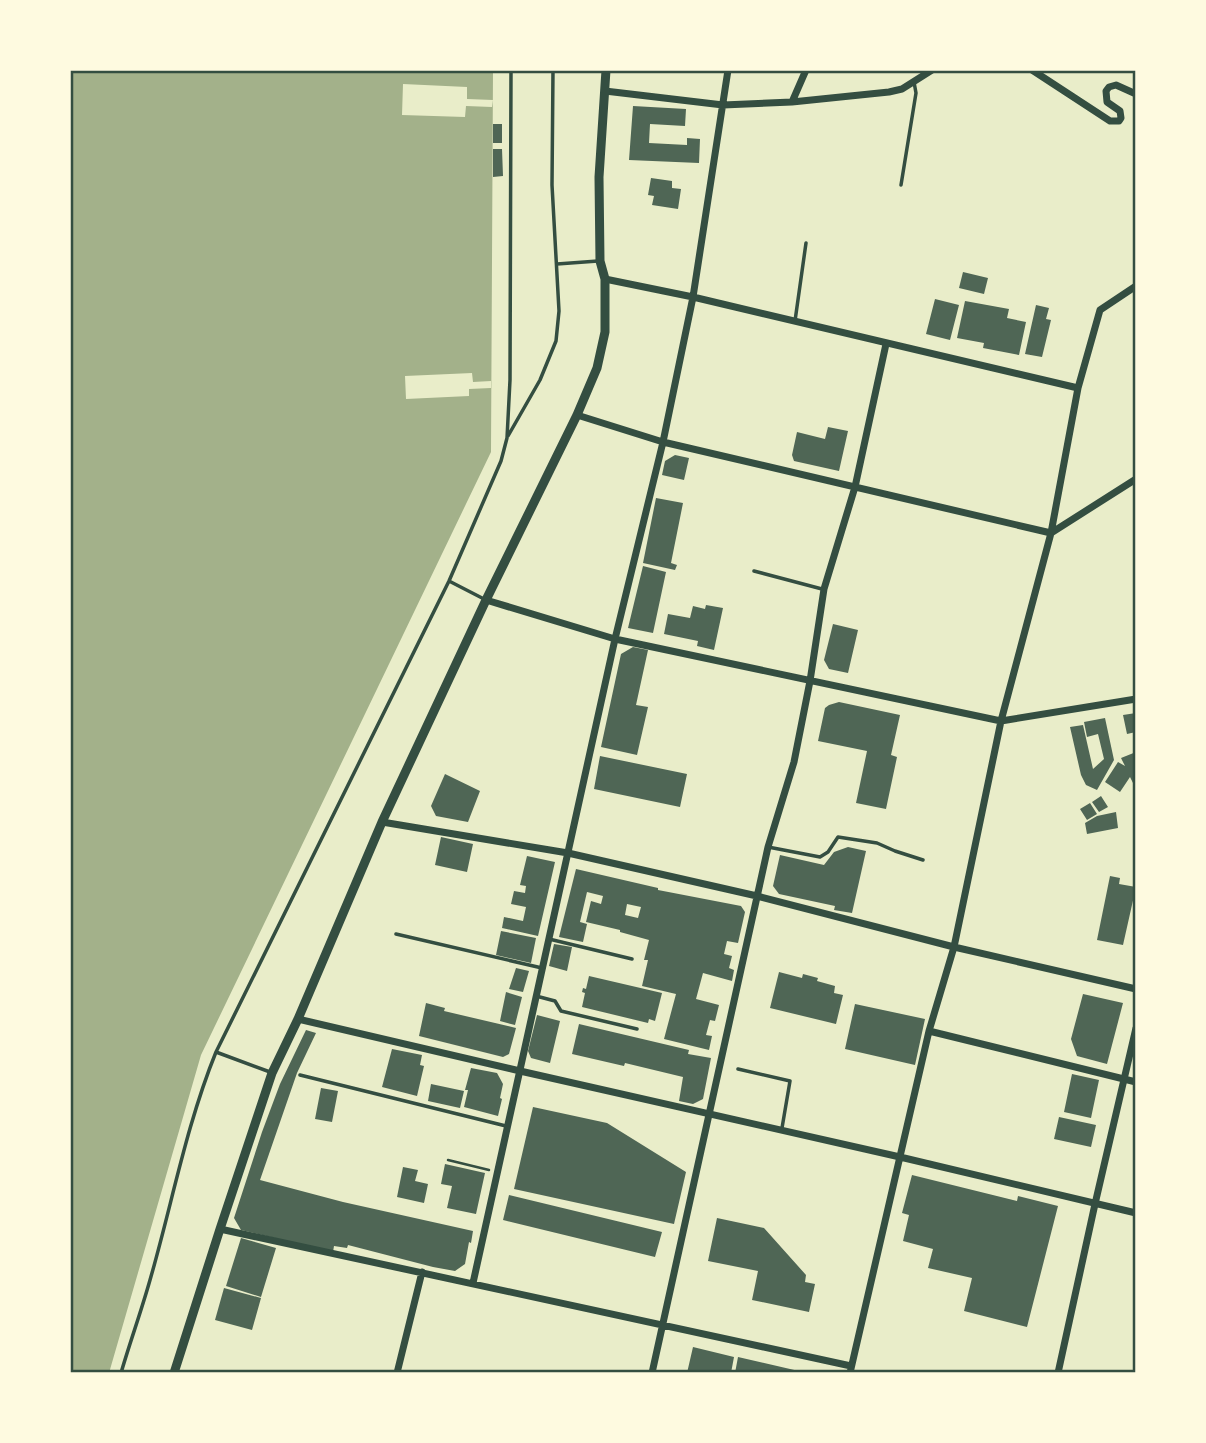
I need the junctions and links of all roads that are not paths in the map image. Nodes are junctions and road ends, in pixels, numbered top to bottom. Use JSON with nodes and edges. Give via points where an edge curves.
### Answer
{"nodes":[{"id":1,"x":511,"y":70,"type":"edge"},
{"id":2,"x":553,"y":70,"type":"edge"},
{"id":3,"x":606,"y":70,"type":"edge"},
{"id":4,"x":728,"y":70,"type":"edge"},
{"id":5,"x":806,"y":70,"type":"edge"},
{"id":6,"x":932,"y":70,"type":"edge"},
{"id":7,"x":1032,"y":70,"type":"edge"},
{"id":8,"x":914,"y":82,"type":"junction"},
{"id":9,"x":605,"y":91,"type":"junction"},
{"id":10,"x":1136,"y":94,"type":"edge"},
{"id":11,"x":792,"y":102,"type":"junction"},
{"id":12,"x":723,"y":105,"type":"junction"},
{"id":13,"x":901,"y":186,"type":"dead end"},
{"id":14,"x":806,"y":243,"type":"dead end"},
{"id":15,"x":600,"y":261,"type":"junction"},
{"id":16,"x":556,"y":264,"type":"junction"},
{"id":17,"x":605,"y":279,"type":"junction"},
{"id":18,"x":1136,"y":286,"type":"edge"},
{"id":19,"x":693,"y":297,"type":"junction"},
{"id":20,"x":795,"y":321,"type":"junction"},
{"id":21,"x":886,"y":344,"type":"junction"},
{"id":22,"x":1078,"y":388,"type":"junction"},
{"id":23,"x":577,"y":415,"type":"junction"},
{"id":24,"x":507,"y":438,"type":"junction"},
{"id":25,"x":663,"y":442,"type":"junction"},
{"id":26,"x":1136,"y":479,"type":"edge"},
{"id":27,"x":855,"y":487,"type":"junction"},
{"id":28,"x":1051,"y":534,"type":"junction"},
{"id":29,"x":754,"y":570,"type":"dead end"},
{"id":30,"x":449,"y":581,"type":"junction"},
{"id":31,"x":824,"y":589,"type":"junction"},
{"id":32,"x":486,"y":600,"type":"junction"},
{"id":33,"x":615,"y":639,"type":"junction"},
{"id":34,"x":810,"y":681,"type":"junction"},
{"id":35,"x":1136,"y":699,"type":"edge"},
{"id":36,"x":1001,"y":721,"type":"junction"},
{"id":37,"x":382,"y":822,"type":"junction"},
{"id":38,"x":768,"y":847,"type":"junction"},
{"id":39,"x":568,"y":853,"type":"junction"},
{"id":40,"x":923,"y":860,"type":"dead end"},
{"id":41,"x":757,"y":896,"type":"junction"},
{"id":42,"x":396,"y":934,"type":"dead end"},
{"id":43,"x":549,"y":939,"type":"junction"},
{"id":44,"x":954,"y":947,"type":"junction"},
{"id":45,"x":632,"y":959,"type":"dead end"},
{"id":46,"x":542,"y":968,"type":"junction"},
{"id":47,"x":1136,"y":989,"type":"edge"},
{"id":48,"x":536,"y":996,"type":"junction"},
{"id":49,"x":298,"y":1019,"type":"junction"},
{"id":50,"x":1136,"y":1028,"type":"edge"},
{"id":51,"x":637,"y":1029,"type":"dead end"},
{"id":52,"x":929,"y":1031,"type":"junction"},
{"id":53,"x":216,"y":1052,"type":"junction"},
{"id":54,"x":738,"y":1069,"type":"dead end"},
{"id":55,"x":520,"y":1071,"type":"junction"},
{"id":56,"x":272,"y":1073,"type":"junction"},
{"id":57,"x":300,"y":1076,"type":"dead end"},
{"id":58,"x":1124,"y":1079,"type":"junction"},
{"id":59,"x":1136,"y":1082,"type":"edge"},
{"id":60,"x":709,"y":1114,"type":"junction"},
{"id":61,"x":508,"y":1126,"type":"junction"},
{"id":62,"x":781,"y":1130,"type":"junction"},
{"id":63,"x":900,"y":1157,"type":"junction"},
{"id":64,"x":1095,"y":1204,"type":"junction"},
{"id":65,"x":1136,"y":1213,"type":"edge"},
{"id":66,"x":220,"y":1229,"type":"junction"},
{"id":67,"x":422,"y":1272,"type":"junction"},
{"id":68,"x":473,"y":1283,"type":"junction"},
{"id":69,"x":663,"y":1325,"type":"junction"},
{"id":70,"x":851,"y":1370,"type":"edge"},
{"id":71,"x":121,"y":1373,"type":"edge"},
{"id":72,"x":174,"y":1373,"type":"edge"},
{"id":73,"x":397,"y":1373,"type":"edge"},
{"id":74,"x":652,"y":1373,"type":"edge"},
{"id":75,"x":1058,"y":1373,"type":"edge"}],
"edges":[{"from":1,"to":24,"type":"lane"},
{"from":2,"to":16,"type":"lane"},
{"from":3,"to":9,"type":"street"},
{"from":4,"to":12,"type":"street"},
{"from":5,"to":11,"type":"street"},
{"from":6,"to":8,"type":"street"},
{"from":7,"to":10,"type":"street","via":[[1110,121],[1121,118],[1120,111],[1107,102],[1109,87],[1116,85]]},
{"from":8,"to":11,"type":"street","via":[[889,92]]},
{"from":8,"to":13,"type":"lane"},
{"from":9,"to":12,"type":"street"},
{"from":9,"to":15,"type":"street"},
{"from":11,"to":12,"type":"street"},
{"from":12,"to":19,"type":"street"},
{"from":14,"to":20,"type":"lane"},
{"from":15,"to":16,"type":"lane"},
{"from":15,"to":17,"type":"street"},
{"from":16,"to":24,"type":"lane","via":[[556,341]]},
{"from":17,"to":19,"type":"street"},
{"from":17,"to":23,"type":"street","via":[[605,331],[597,368]]},
{"from":18,"to":22,"type":"street","via":[[1100,310]]},
{"from":19,"to":20,"type":"street"},
{"from":19,"to":25,"type":"street"},
{"from":20,"to":21,"type":"street"},
{"from":21,"to":22,"type":"street"},
{"from":21,"to":27,"type":"street"},
{"from":22,"to":28,"type":"street"},
{"from":23,"to":25,"type":"street"},
{"from":23,"to":32,"type":"street"},
{"from":24,"to":30,"type":"lane"},
{"from":25,"to":27,"type":"street"},
{"from":25,"to":33,"type":"street"},
{"from":26,"to":28,"type":"street"},
{"from":27,"to":28,"type":"street"},
{"from":27,"to":31,"type":"street"},
{"from":28,"to":36,"type":"street"},
{"from":29,"to":31,"type":"lane"},
{"from":30,"to":32,"type":"lane"},
{"from":30,"to":53,"type":"lane"},
{"from":31,"to":34,"type":"street"},
{"from":32,"to":33,"type":"street"},
{"from":32,"to":37,"type":"street"},
{"from":33,"to":34,"type":"street"},
{"from":33,"to":39,"type":"street"},
{"from":34,"to":36,"type":"street"},
{"from":34,"to":38,"type":"street","via":[[794,762]]},
{"from":35,"to":36,"type":"street"},
{"from":36,"to":44,"type":"street"},
{"from":37,"to":39,"type":"street"},
{"from":37,"to":49,"type":"street"},
{"from":38,"to":40,"type":"lane","via":[[820,857],[838,837],[877,843]]},
{"from":38,"to":41,"type":"street"},
{"from":39,"to":41,"type":"street"},
{"from":39,"to":43,"type":"street"},
{"from":41,"to":44,"type":"street"},
{"from":41,"to":60,"type":"street"},
{"from":42,"to":46,"type":"lane"},
{"from":43,"to":45,"type":"lane"},
{"from":43,"to":46,"type":"street"},
{"from":44,"to":47,"type":"street"},
{"from":44,"to":52,"type":"street"},
{"from":46,"to":48,"type":"street"},
{"from":48,"to":51,"type":"lane","via":[[555,1000],[561,1011]]},
{"from":48,"to":55,"type":"street"},
{"from":49,"to":55,"type":"street"},
{"from":49,"to":56,"type":"street"},
{"from":50,"to":58,"type":"street"},
{"from":52,"to":58,"type":"street"},
{"from":52,"to":63,"type":"street"},
{"from":53,"to":56,"type":"lane"},
{"from":53,"to":71,"type":"lane","via":[[183,1149]]},
{"from":54,"to":62,"type":"lane","via":[[790,1081]]},
{"from":55,"to":60,"type":"street"},
{"from":55,"to":61,"type":"street"},
{"from":56,"to":66,"type":"street"},
{"from":57,"to":61,"type":"lane"},
{"from":58,"to":59,"type":"street"},
{"from":58,"to":64,"type":"street"},
{"from":60,"to":62,"type":"street"},
{"from":60,"to":69,"type":"street"},
{"from":61,"to":68,"type":"street"},
{"from":62,"to":63,"type":"street"},
{"from":63,"to":64,"type":"street"},
{"from":63,"to":70,"type":"street"},
{"from":64,"to":65,"type":"street"},
{"from":64,"to":75,"type":"street"},
{"from":66,"to":67,"type":"street"},
{"from":66,"to":72,"type":"street"},
{"from":67,"to":68,"type":"street"},
{"from":67,"to":73,"type":"street"},
{"from":68,"to":69,"type":"street"},
{"from":69,"to":70,"type":"street"},
{"from":69,"to":74,"type":"street"}]}
